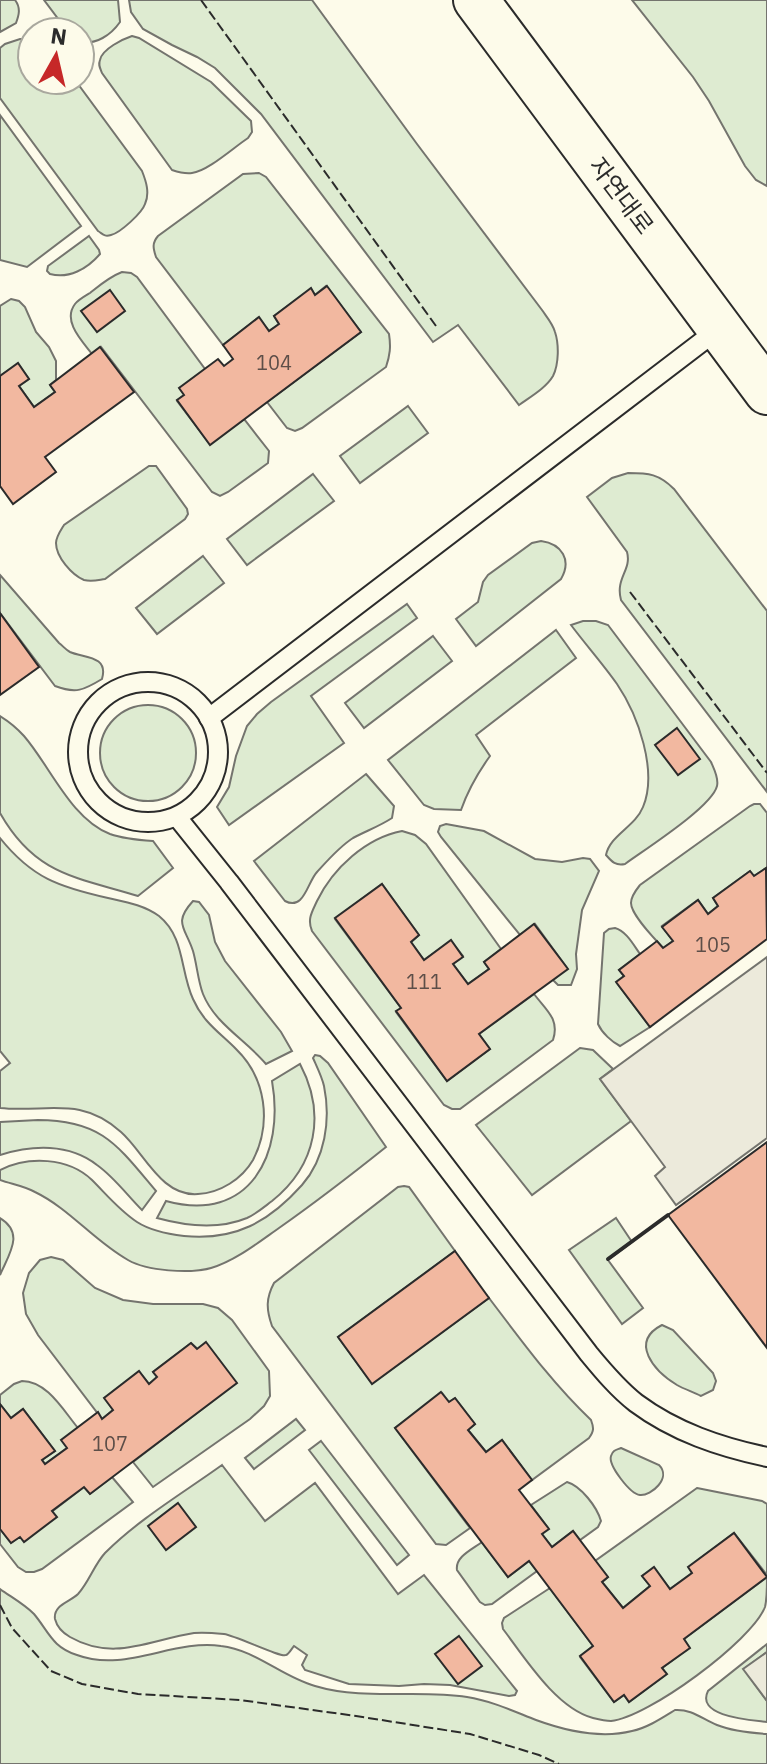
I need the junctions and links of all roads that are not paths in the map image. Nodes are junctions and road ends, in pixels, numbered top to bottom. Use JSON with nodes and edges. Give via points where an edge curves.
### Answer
{"nodes":[{"id":1,"x":476,"y":0,"type":"edge"},
{"id":2,"x":720,"y":328,"type":"junction"},
{"id":3,"x":767,"y":392,"type":"edge"},
{"id":4,"x":209,"y":718,"type":"junction"},
{"id":5,"x":177,"y":817,"type":"junction"},
{"id":6,"x":767,"y":1457,"type":"edge"}],
"edges":[{"from":1,"to":2,"type":"main road","name":"자연대로"},
{"from":2,"to":3,"type":"main road","name":"자연대로"},
{"from":2,"to":4,"type":"lane"},
{"from":4,"to":5,"type":"lane","via":[[218,739],[211,785]]},
{"from":4,"to":5,"type":"lane","via":[[175,687],[152,682],[128,685],[107,696],[81,732],[82,777],[102,804],[132,820]]},
{"from":5,"to":6,"type":"lane","via":[[611,1380],[665,1422],[734,1450]]}]}
